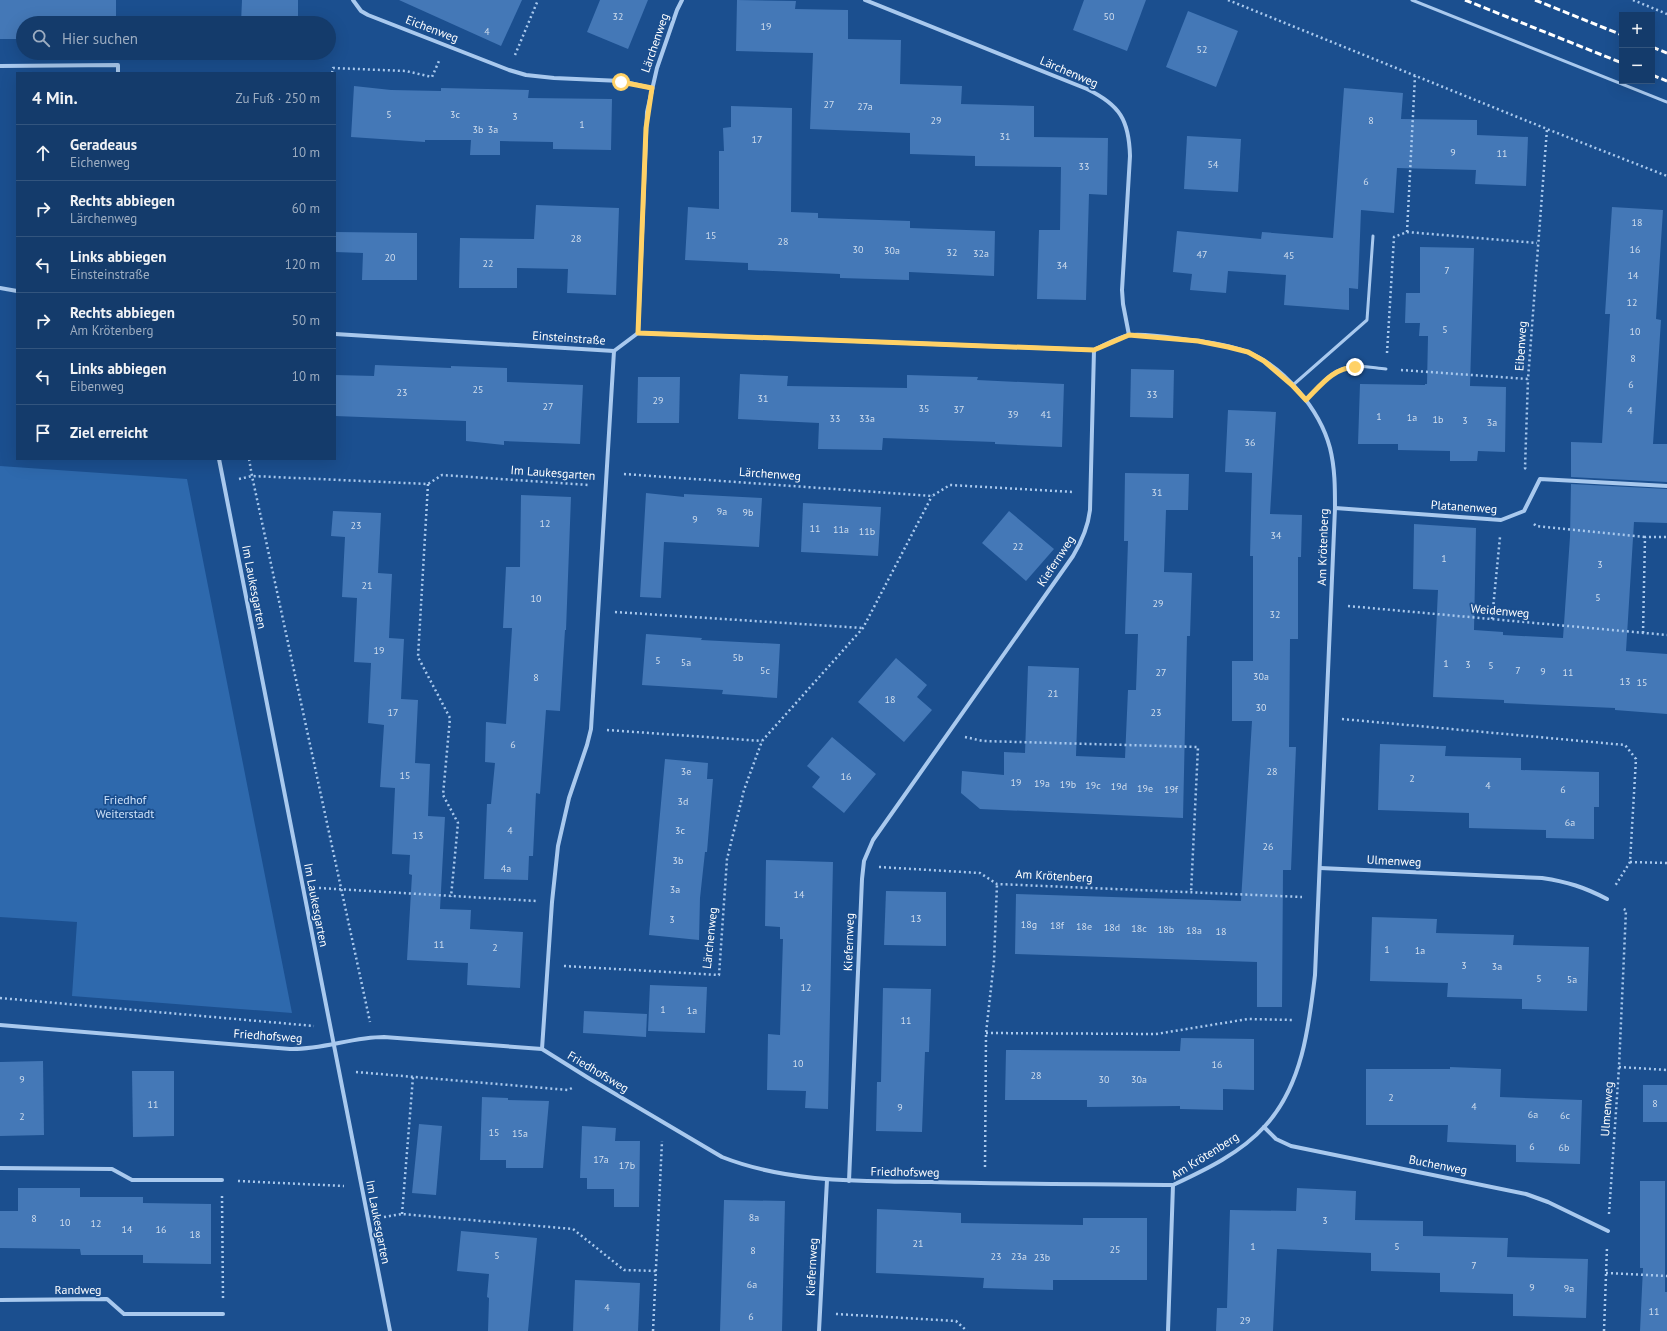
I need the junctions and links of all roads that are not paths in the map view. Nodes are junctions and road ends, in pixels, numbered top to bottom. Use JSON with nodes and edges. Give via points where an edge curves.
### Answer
{"nodes":[{"id":1,"x":353,"y":0,"type":"edge"},
{"id":2,"x":682,"y":0,"type":"edge"},
{"id":3,"x":865,"y":0,"type":"edge"},
{"id":4,"x":1412,"y":0,"type":"edge"},
{"id":5,"x":0,"y":66,"type":"edge"},
{"id":6,"x":118,"y":72,"type":"edge"},
{"id":7,"x":652,"y":88,"type":"junction"},
{"id":8,"x":1667,"y":102,"type":"edge"},
{"id":9,"x":1373,"y":236,"type":"dead end"},
{"id":10,"x":0,"y":288,"type":"edge"},
{"id":11,"x":16,"y":291,"type":"edge"},
{"id":12,"x":638,"y":333,"type":"junction"},
{"id":13,"x":336,"y":334,"type":"edge"},
{"id":14,"x":1129,"y":335,"type":"junction"},
{"id":15,"x":1094,"y":350,"type":"junction"},
{"id":16,"x":614,"y":351,"type":"junction"},
{"id":17,"x":1386,"y":369,"type":"road end"},
{"id":18,"x":1292,"y":385,"type":"junction"},
{"id":19,"x":1306,"y":400,"type":"junction"},
{"id":20,"x":219,"y":460,"type":"edge"},
{"id":21,"x":1667,"y":486,"type":"edge"},
{"id":22,"x":1335,"y":508,"type":"junction"},
{"id":23,"x":1320,"y":868,"type":"junction"},
{"id":24,"x":1607,"y":899,"type":"road end"},
{"id":25,"x":0,"y":1025,"type":"edge"},
{"id":26,"x":333,"y":1044,"type":"junction"},
{"id":27,"x":542,"y":1049,"type":"junction"},
{"id":28,"x":1264,"y":1127,"type":"junction"},
{"id":29,"x":0,"y":1168,"type":"edge"},
{"id":30,"x":222,"y":1180,"type":"road end"},
{"id":31,"x":827,"y":1180,"type":"junction"},
{"id":32,"x":849,"y":1181,"type":"junction"},
{"id":33,"x":1173,"y":1185,"type":"junction"},
{"id":34,"x":1608,"y":1231,"type":"road end"},
{"id":35,"x":0,"y":1300,"type":"edge"},
{"id":36,"x":223,"y":1314,"type":"road end"},
{"id":37,"x":390,"y":1331,"type":"edge"},
{"id":38,"x":819,"y":1331,"type":"edge"},
{"id":39,"x":1168,"y":1331,"type":"edge"}],
"edges":[{"from":1,"to":7,"type":"street","name":"Eichenweg","via":[[361,11],[368,15],[509,70],[540,76],[629,82]]},
{"from":2,"to":7,"type":"street","name":"Lärchenweg","via":[[659,61]]},
{"from":3,"to":14,"type":"street","name":"Lärchenweg","via":[[1087,89],[1104,97],[1114,107],[1127,127],[1130,140],[1122,290]]},
{"from":4,"to":8,"type":"lane"},
{"from":5,"to":6,"type":"street","via":[[118,65]]},
{"from":7,"to":12,"type":"street","name":"Lärchenweg","via":[[646,128]]},
{"from":9,"to":18,"type":"lane","via":[[1367,320]]},
{"from":10,"to":11,"type":"street"},
{"from":12,"to":15,"type":"street"},
{"from":12,"to":16,"type":"street","name":"Einsteinstraße"},
{"from":13,"to":16,"type":"street","name":"Einsteinstraße"},
{"from":14,"to":15,"type":"street"},
{"from":14,"to":18,"type":"street","name":"Am Krötenberg","via":[[1198,341],[1248,352],[1264,361]]},
{"from":15,"to":32,"type":"street","name":"Kiefernweg","via":[[1091,493],[1088,523],[1079,546],[873,840],[866,855],[863,867]]},
{"from":16,"to":27,"type":"street","via":[[591,729],[569,798],[558,846]]},
{"from":17,"to":19,"type":"lane","via":[[1345,367],[1329,377]]},
{"from":18,"to":19,"type":"street","name":"Am Krötenberg"},
{"from":19,"to":22,"type":"street","name":"Am Krötenberg","via":[[1330,447],[1335,481]]},
{"from":20,"to":26,"type":"street","name":"Im Laukesgarten"},
{"from":21,"to":22,"type":"street","name":"Platanenweg","via":[[1540,479],[1524,511],[1501,520]]},
{"from":22,"to":23,"type":"street","name":"Am Krötenberg"},
{"from":23,"to":24,"type":"street","name":"Ulmenweg","via":[[1542,878],[1563,881]]},
{"from":23,"to":28,"type":"street","name":"Am Krötenberg","via":[[1316,975],[1309,1020],[1297,1071],[1286,1097]]},
{"from":25,"to":26,"type":"street","name":"Friedhofsweg","via":[[290,1049],[313,1049]]},
{"from":26,"to":27,"type":"street","name":"Friedhofsweg","via":[[374,1037]]},
{"from":26,"to":37,"type":"street","name":"Im Laukesgarten"},
{"from":27,"to":31,"type":"street","name":"Friedhofsweg","via":[[717,1154],[740,1164]]},
{"from":28,"to":33,"type":"street","name":"Am Krötenberg","via":[[1228,1156]]},
{"from":28,"to":34,"type":"street","name":"Buchenweg","via":[[1276,1139],[1291,1146],[1511,1189],[1548,1202]]},
{"from":29,"to":30,"type":"street","via":[[112,1169],[132,1180]]},
{"from":31,"to":32,"type":"street","name":"Friedhofsweg"},
{"from":31,"to":38,"type":"street","name":"Kiefernweg"},
{"from":32,"to":33,"type":"street","name":"Friedhofsweg"},
{"from":33,"to":39,"type":"street","name":"Am Krötenberg"},
{"from":35,"to":36,"type":"street","name":"Randweg","via":[[107,1299],[124,1314]]}]}
